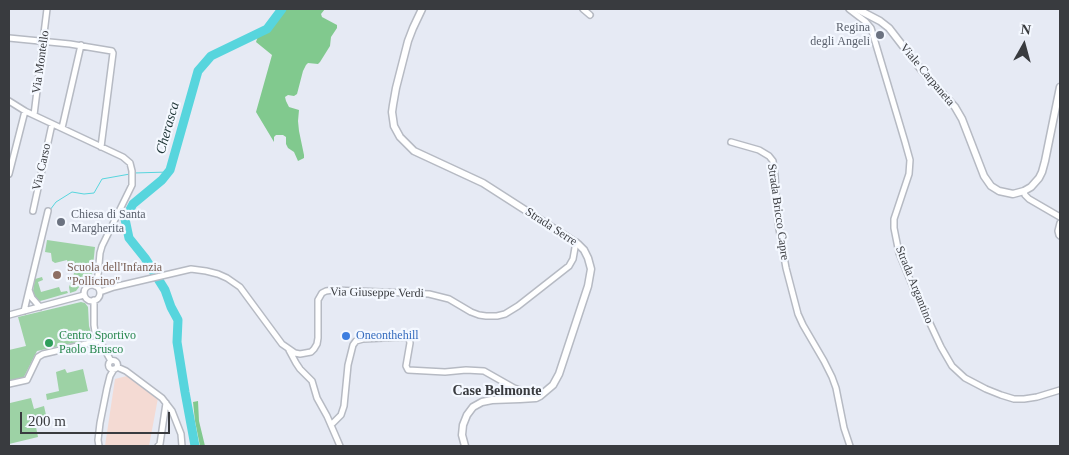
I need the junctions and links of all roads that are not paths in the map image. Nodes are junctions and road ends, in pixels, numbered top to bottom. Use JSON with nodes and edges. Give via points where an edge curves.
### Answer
{"nodes":[{"id":1,"x":47,"y":9,"type":"edge"},
{"id":2,"x":422,"y":9,"type":"edge"},
{"id":3,"x":583,"y":9,"type":"edge"},
{"id":4,"x":849,"y":9,"type":"edge"},
{"id":5,"x":857,"y":9,"type":"edge"},
{"id":6,"x":590,"y":15,"type":"dead end"},
{"id":7,"x":9,"y":38,"type":"edge"},
{"id":8,"x":44,"y":41,"type":"junction"},
{"id":9,"x":80,"y":45,"type":"junction"},
{"id":10,"x":1060,"y":87,"type":"edge"},
{"id":11,"x":9,"y":100,"type":"edge"},
{"id":12,"x":25,"y":111,"type":"junction"},
{"id":13,"x":34,"y":115,"type":"junction"},
{"id":14,"x":52,"y":124,"type":"junction"},
{"id":15,"x":62,"y":128,"type":"junction"},
{"id":16,"x":731,"y":142,"type":"dead end"},
{"id":17,"x":101,"y":147,"type":"junction"},
{"id":18,"x":9,"y":174,"type":"edge"},
{"id":19,"x":1024,"y":191,"type":"junction"},
{"id":20,"x":33,"y":211,"type":"dead end"},
{"id":21,"x":48,"y":211,"type":"dead end"},
{"id":22,"x":1060,"y":217,"type":"edge"},
{"id":23,"x":1060,"y":223,"type":"edge"},
{"id":24,"x":1060,"y":236,"type":"edge"},
{"id":25,"x":576,"y":242,"type":"junction"},
{"id":26,"x":95,"y":286,"type":"junction"},
{"id":27,"x":29,"y":290,"type":"junction"},
{"id":28,"x":100,"y":292,"type":"junction"},
{"id":29,"x":84,"y":295,"type":"junction"},
{"id":30,"x":94,"y":300,"type":"junction"},
{"id":31,"x":40,"y":307,"type":"junction"},
{"id":32,"x":24,"y":311,"type":"junction"},
{"id":33,"x":9,"y":316,"type":"edge"},
{"id":34,"x":99,"y":341,"type":"junction"},
{"id":35,"x":289,"y":350,"type":"junction"},
{"id":36,"x":115,"y":368,"type":"junction"},
{"id":37,"x":9,"y":384,"type":"edge"},
{"id":38,"x":1060,"y":390,"type":"edge"},
{"id":39,"x":540,"y":396,"type":"junction"},
{"id":40,"x":166,"y":403,"type":"junction"},
{"id":41,"x":331,"y":425,"type":"junction"},
{"id":42,"x":99,"y":446,"type":"edge"},
{"id":43,"x":158,"y":446,"type":"edge"},
{"id":44,"x":182,"y":446,"type":"edge"},
{"id":45,"x":340,"y":446,"type":"edge"},
{"id":46,"x":466,"y":446,"type":"edge"},
{"id":47,"x":850,"y":446,"type":"edge"}],
"edges":[{"from":1,"to":8,"type":"street","name":"Via Montello"},
{"from":2,"to":25,"type":"main road","name":"Strada Serre","via":[[408,41],[393,105],[394,126],[400,137],[414,151],[483,183]]},
{"from":3,"to":6,"type":"street"},
{"from":4,"to":38,"type":"street","name":"Strada Argantino","via":[[871,28],[906,142],[909,174],[894,219],[896,236],[904,266],[941,347],[952,366],[965,378],[1001,395],[1024,400]]},
{"from":5,"to":19,"type":"main road","name":"Viale Carpaneta","via":[[889,28],[955,107],[991,186],[1013,194]]},
{"from":7,"to":8,"type":"street"},
{"from":8,"to":9,"type":"street"},
{"from":8,"to":13,"type":"street","name":"Via Montello"},
{"from":9,"to":15,"type":"street"},
{"from":9,"to":17,"type":"street","via":[[113,53]]},
{"from":10,"to":19,"type":"main road","via":[[1042,172],[1036,182]]},
{"from":11,"to":12,"type":"street"},
{"from":12,"to":13,"type":"street"},
{"from":12,"to":18,"type":"street"},
{"from":13,"to":14,"type":"street"},
{"from":14,"to":15,"type":"street"},
{"from":14,"to":20,"type":"street","name":"Via Carso"},
{"from":15,"to":17,"type":"street"},
{"from":16,"to":47,"type":"street","name":"Strada Bricco Capre","via":[[759,150],[772,162],[778,223],[798,314],[834,382]]},
{"from":17,"to":26,"type":"street","via":[[130,163],[132,182],[102,246]]},
{"from":19,"to":22,"type":"street","via":[[1029,199]]},
{"from":21,"to":27,"type":"street"},
{"from":23,"to":24,"type":"street"},
{"from":25,"to":35,"type":"street","name":"Via Giuseppe Verdi","via":[[569,266],[505,314],[479,315],[449,299],[429,294],[326,291],[318,300],[318,338],[314,348],[300,354]]},
{"from":25,"to":39,"type":"main road","name":"Strada Serre","via":[[588,258],[590,281],[559,374],[553,385]]},
{"from":26,"to":28,"type":"street"},
{"from":26,"to":29,"type":"street","via":[[86,288]]},
{"from":27,"to":31,"type":"street"},
{"from":27,"to":32,"type":"street"},
{"from":28,"to":30,"type":"street"},
{"from":28,"to":35,"type":"street","via":[[167,274],[195,269],[212,272],[227,278],[246,294]]},
{"from":29,"to":30,"type":"street"},
{"from":29,"to":31,"type":"street"},
{"from":30,"to":34,"type":"street","via":[[94,325]]},
{"from":31,"to":32,"type":"street"},
{"from":32,"to":33,"type":"street"},
{"from":34,"to":36,"type":"street","via":[[111,361],[116,361]]},
{"from":34,"to":37,"type":"street","via":[[43,354],[38,357],[26,380]]},
{"from":35,"to":41,"type":"street","via":[[312,381]]},
{"from":36,"to":40,"type":"street","via":[[126,370]]},
{"from":36,"to":42,"type":"street","via":[[107,388]]},
{"from":39,"to":41,"type":"street","via":[[514,388],[484,371],[408,370],[410,341],[406,337],[359,340],[353,345],[349,359],[344,406],[341,415]]},
{"from":39,"to":46,"type":"main road","via":[[492,400],[473,408],[463,425]]},
{"from":40,"to":43,"type":"street"},
{"from":40,"to":44,"type":"street","via":[[181,434]]},
{"from":41,"to":45,"type":"street"}]}
